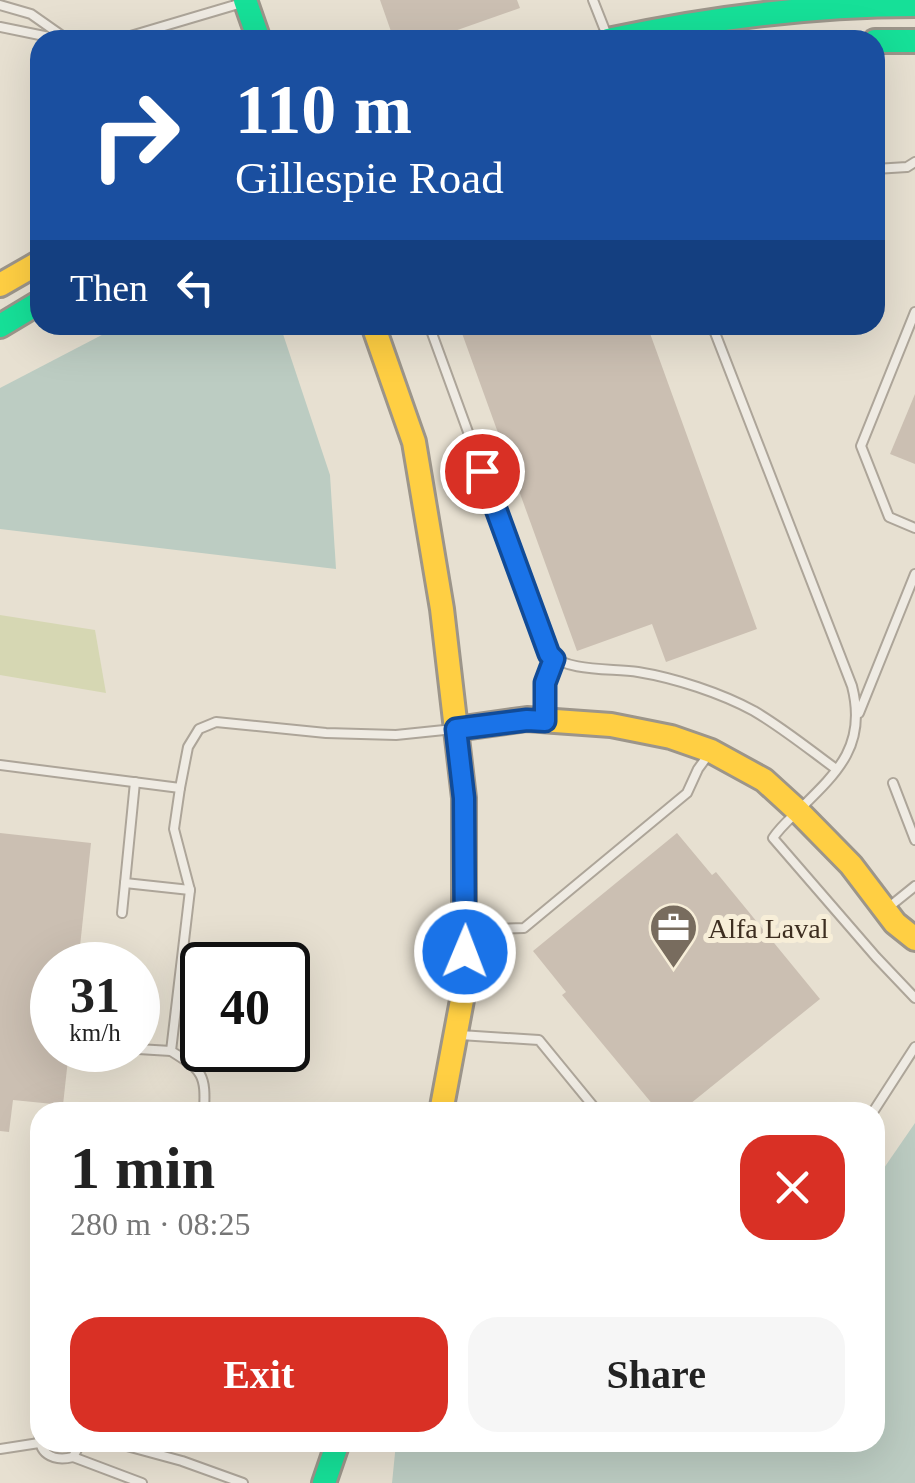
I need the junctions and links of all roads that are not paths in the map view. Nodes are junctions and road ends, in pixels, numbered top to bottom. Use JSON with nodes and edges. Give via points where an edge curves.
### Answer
{"nodes":[{"id":1,"x":593,"y":0,"type":"edge"},
{"id":2,"x":245,"y":1,"type":"edge"},
{"id":3,"x":0,"y":5,"type":"edge"},
{"id":4,"x":915,"y":6,"type":"edge"},
{"id":5,"x":0,"y":27,"type":"edge"},
{"id":6,"x":53,"y":30,"type":"edge"},
{"id":7,"x":150,"y":30,"type":"edge"},
{"id":8,"x":255,"y":30,"type":"edge"},
{"id":9,"x":604,"y":30,"type":"edge"},
{"id":10,"x":652,"y":30,"type":"edge"},
{"id":11,"x":30,"y":33,"type":"edge"},
{"id":12,"x":915,"y":40,"type":"edge"},
{"id":13,"x":885,"y":41,"type":"edge"},
{"id":14,"x":915,"y":162,"type":"edge"},
{"id":15,"x":885,"y":169,"type":"edge"},
{"id":16,"x":30,"y":268,"type":"edge"},
{"id":17,"x":0,"y":285,"type":"edge"},
{"id":18,"x":30,"y":308,"type":"edge"},
{"id":19,"x":915,"y":312,"type":"edge"},
{"id":20,"x":0,"y":326,"type":"edge"},
{"id":21,"x":377,"y":335,"type":"edge"},
{"id":22,"x":433,"y":335,"type":"edge"},
{"id":23,"x":716,"y":335,"type":"edge"},
{"id":24,"x":915,"y":528,"type":"edge"},
{"id":25,"x":915,"y":574,"type":"edge"},
{"id":26,"x":554,"y":659,"type":"junction"},
{"id":27,"x":857,"y":718,"type":"junction"},
{"id":28,"x":545,"y":721,"type":"junction"},
{"id":29,"x":456,"y":729,"type":"junction"},
{"id":30,"x":711,"y":751,"type":"junction"},
{"id":31,"x":0,"y":765,"type":"edge"},
{"id":32,"x":836,"y":769,"type":"junction"},
{"id":33,"x":135,"y":782,"type":"junction"},
{"id":34,"x":893,"y":783,"type":"dead end"},
{"id":35,"x":180,"y":788,"type":"junction"},
{"id":36,"x":791,"y":817,"type":"junction"},
{"id":37,"x":915,"y":840,"type":"edge"},
{"id":38,"x":125,"y":883,"type":"junction"},
{"id":39,"x":915,"y":886,"type":"edge"},
{"id":40,"x":190,"y":890,"type":"junction"},
{"id":41,"x":885,"y":910,"type":"junction"},
{"id":42,"x":122,"y":913,"type":"dead end"},
{"id":43,"x":466,"y":930,"type":"junction"},
{"id":44,"x":915,"y":939,"type":"edge"},
{"id":45,"x":915,"y":998,"type":"edge"},
{"id":46,"x":456,"y":1034,"type":"junction"},
{"id":47,"x":915,"y":1047,"type":"edge"},
{"id":48,"x":160,"y":1050,"type":"edge"},
{"id":49,"x":171,"y":1051,"type":"junction"},
{"id":50,"x":204,"y":1102,"type":"edge"},
{"id":51,"x":443,"y":1102,"type":"edge"},
{"id":52,"x":590,"y":1102,"type":"edge"},
{"id":53,"x":879,"y":1102,"type":"edge"},
{"id":54,"x":30,"y":1444,"type":"edge"},
{"id":55,"x":0,"y":1449,"type":"edge"},
{"id":56,"x":42,"y":1452,"type":"edge"},
{"id":57,"x":75,"y":1452,"type":"edge"},
{"id":58,"x":149,"y":1452,"type":"edge"},
{"id":59,"x":335,"y":1452,"type":"edge"},
{"id":60,"x":72,"y":1457,"type":"junction"},
{"id":61,"x":142,"y":1483,"type":"edge"},
{"id":62,"x":243,"y":1483,"type":"edge"},
{"id":63,"x":324,"y":1483,"type":"edge"}],
"edges":[{"from":1,"to":9,"type":"lane"},
{"from":2,"to":7,"type":"lane"},
{"from":2,"to":8,"type":"street"},
{"from":3,"to":6,"type":"lane","via":[[31,14]]},
{"from":4,"to":10,"type":"street","via":[[780,10]]},
{"from":5,"to":11,"type":"lane"},
{"from":12,"to":13,"type":"street"},
{"from":14,"to":15,"type":"lane"},
{"from":16,"to":17,"type":"street"},
{"from":18,"to":20,"type":"street"},
{"from":19,"to":24,"type":"lane","via":[[861,446],[890,517]]},
{"from":21,"to":29,"type":"street","via":[[414,442]]},
{"from":22,"to":26,"type":"lane"},
{"from":23,"to":27,"type":"lane","via":[[852,686]]},
{"from":25,"to":27,"type":"lane"},
{"from":26,"to":28,"type":"lane","via":[[545,683]]},
{"from":26,"to":32,"type":"lane","via":[[642,672],[709,691],[751,709]]},
{"from":27,"to":32,"type":"lane","via":[[850,750]]},
{"from":28,"to":29,"type":"street"},
{"from":28,"to":30,"type":"street","via":[[611,725]]},
{"from":29,"to":35,"type":"lane","via":[[326,732],[216,722],[199,729],[188,747]]},
{"from":29,"to":43,"type":"street"},
{"from":30,"to":36,"type":"street","via":[[764,780]]},
{"from":30,"to":43,"type":"lane","via":[[687,793],[524,928]]},
{"from":31,"to":33,"type":"lane"},
{"from":32,"to":36,"type":"lane"},
{"from":33,"to":35,"type":"lane"},
{"from":33,"to":38,"type":"lane"},
{"from":34,"to":37,"type":"lane"},
{"from":35,"to":40,"type":"lane","via":[[174,829]]},
{"from":36,"to":41,"type":"street","via":[[852,866]]},
{"from":36,"to":45,"type":"lane","via":[[773,838]]},
{"from":38,"to":40,"type":"lane"},
{"from":38,"to":42,"type":"lane"},
{"from":39,"to":41,"type":"lane"},
{"from":40,"to":49,"type":"lane"},
{"from":41,"to":44,"type":"street"},
{"from":43,"to":46,"type":"street"},
{"from":46,"to":51,"type":"street"},
{"from":46,"to":52,"type":"lane","via":[[539,1040]]},
{"from":47,"to":53,"type":"lane"},
{"from":48,"to":49,"type":"lane"},
{"from":49,"to":50,"type":"lane","via":[[203,1078]]},
{"from":54,"to":55,"type":"lane"},
{"from":56,"to":60,"type":"lane"},
{"from":57,"to":60,"type":"lane"},
{"from":58,"to":62,"type":"lane"},
{"from":59,"to":63,"type":"street"},
{"from":60,"to":61,"type":"lane"}]}
